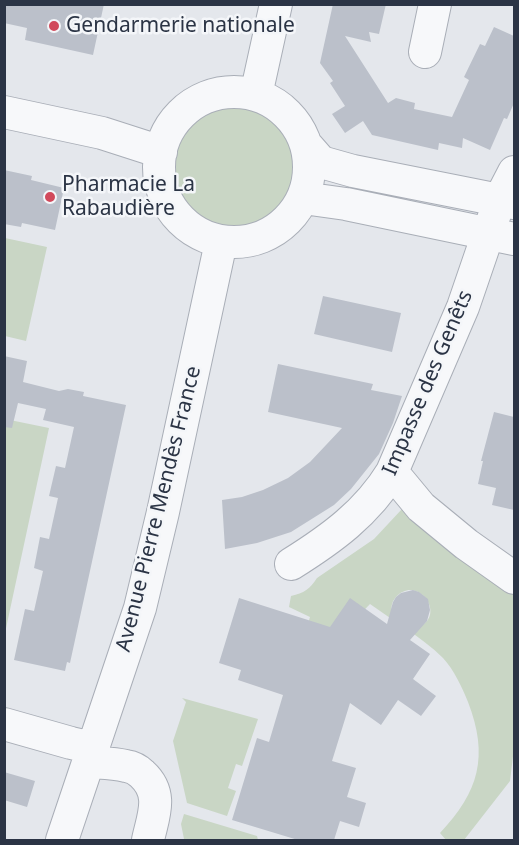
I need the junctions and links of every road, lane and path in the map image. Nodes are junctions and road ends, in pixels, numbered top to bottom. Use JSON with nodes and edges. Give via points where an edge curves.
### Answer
{"nodes":[{"id":1,"x":276,"y":4,"type":"edge"},
{"id":2,"x":435,"y":4,"type":"edge"},
{"id":3,"x":425,"y":52,"type":"dead end"},
{"id":4,"x":256,"y":95,"type":"junction"},
{"id":5,"x":4,"y":112,"type":"edge"},
{"id":6,"x":307,"y":146,"type":"junction"},
{"id":7,"x":161,"y":152,"type":"junction"},
{"id":8,"x":514,"y":172,"type":"edge"},
{"id":9,"x":303,"y":198,"type":"junction"},
{"id":10,"x":507,"y":201,"type":"edge"},
{"id":11,"x":502,"y":236,"type":"edge"},
{"id":12,"x":221,"y":242,"type":"junction"},
{"id":13,"x":392,"y":472,"type":"junction"},
{"id":14,"x":291,"y":564,"type":"dead end"},
{"id":15,"x":514,"y":578,"type":"edge"},
{"id":16,"x":4,"y":724,"type":"edge"},
{"id":17,"x":91,"y":755,"type":"junction"},
{"id":18,"x":62,"y":840,"type":"edge"},
{"id":19,"x":148,"y":840,"type":"edge"}],
"edges":[{"from":1,"to":4,"type":"street"},
{"from":2,"to":3,"type":"street"},
{"from":4,"to":6,"type":"street","via":[[288,114]]},
{"from":4,"to":7,"type":"street","via":[[235,92],[195,103],[173,124]]},
{"from":5,"to":7,"type":"street","via":[[102,133]]},
{"from":6,"to":9,"type":"street","via":[[310,164]]},
{"from":6,"to":10,"type":"street","via":[[321,162],[353,171]]},
{"from":7,"to":12,"type":"street","via":[[159,174],[164,196],[176,215],[196,233]]},
{"from":8,"to":10,"type":"street","name":"Impasse des Genêts"},
{"from":9,"to":11,"type":"street"},
{"from":9,"to":12,"type":"street","via":[[289,219],[269,234],[246,242]]},
{"from":10,"to":11,"type":"street","name":"Impasse des Genêts"},
{"from":11,"to":13,"type":"street","name":"Impasse des Genêts","via":[[463,307]]},
{"from":12,"to":17,"type":"street","name":"Avenue Pierre Mendès France","via":[[140,608]]},
{"from":13,"to":14,"type":"street","name":"Impasse des Genêts","via":[[381,491],[337,534]]},
{"from":13,"to":15,"type":"street","via":[[421,507]]},
{"from":16,"to":17,"type":"street"},
{"from":17,"to":18,"type":"street","name":"Avenue Pierre Mendès France"},
{"from":17,"to":19,"type":"street","via":[[137,770],[149,781],[155,791],[155,806]]}]}
